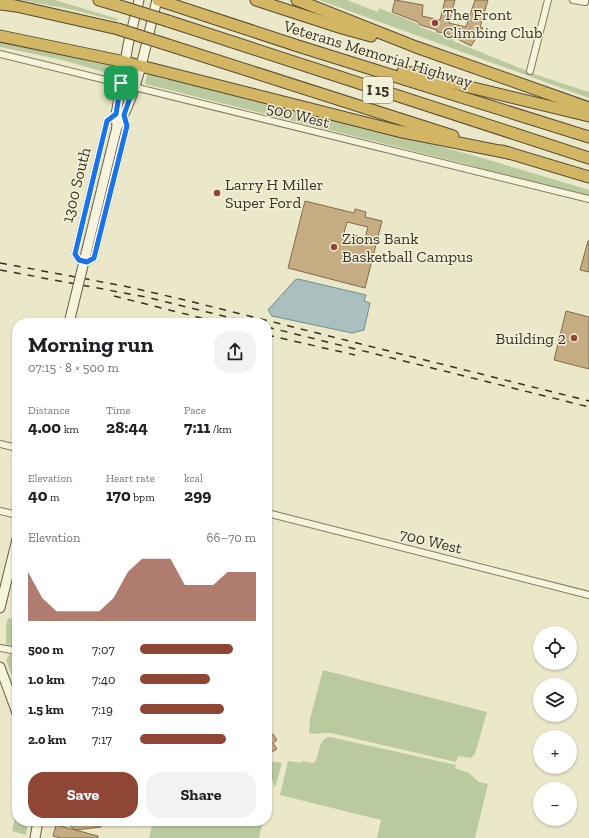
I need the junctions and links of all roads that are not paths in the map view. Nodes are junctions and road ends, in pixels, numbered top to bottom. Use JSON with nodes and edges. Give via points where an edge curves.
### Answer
{"nodes":[{"id":1,"x":99,"y":0,"type":"edge"},
{"id":2,"x":139,"y":0,"type":"edge"},
{"id":3,"x":158,"y":0,"type":"edge"},
{"id":4,"x":256,"y":0,"type":"edge"},
{"id":5,"x":297,"y":0,"type":"edge"},
{"id":6,"x":548,"y":0,"type":"edge"},
{"id":7,"x":573,"y":0,"type":"edge"},
{"id":8,"x":585,"y":1,"type":"edge"},
{"id":9,"x":0,"y":4,"type":"edge"},
{"id":10,"x":0,"y":11,"type":"edge"},
{"id":11,"x":74,"y":19,"type":"junction"},
{"id":12,"x":0,"y":36,"type":"edge"},
{"id":13,"x":298,"y":46,"type":"junction"},
{"id":14,"x":416,"y":47,"type":"junction"},
{"id":15,"x":0,"y":54,"type":"edge"},
{"id":16,"x":125,"y":62,"type":"junction"},
{"id":17,"x":140,"y":65,"type":"junction"},
{"id":18,"x":530,"y":71,"type":"dead end"},
{"id":19,"x":121,"y":83,"type":"junction"},
{"id":20,"x":134,"y":86,"type":"junction"},
{"id":21,"x":589,"y":108,"type":"edge"},
{"id":22,"x":120,"y":115,"type":"junction"},
{"id":23,"x":589,"y":116,"type":"edge"},
{"id":24,"x":589,"y":137,"type":"edge"},
{"id":25,"x":509,"y":153,"type":"junction"},
{"id":26,"x":589,"y":158,"type":"edge"},
{"id":27,"x":589,"y":177,"type":"edge"},
{"id":28,"x":589,"y":199,"type":"edge"},
{"id":29,"x":70,"y":318,"type":"edge"},
{"id":30,"x":0,"y":444,"type":"edge"},
{"id":31,"x":12,"y":447,"type":"edge"},
{"id":32,"x":0,"y":511,"type":"edge"},
{"id":33,"x":12,"y":514,"type":"edge"},
{"id":34,"x":272,"y":514,"type":"edge"},
{"id":35,"x":12,"y":559,"type":"edge"},
{"id":36,"x":589,"y":595,"type":"edge"},
{"id":37,"x":0,"y":608,"type":"edge"},
{"id":38,"x":0,"y":648,"type":"edge"},
{"id":39,"x":12,"y":650,"type":"edge"},
{"id":40,"x":0,"y":667,"type":"edge"},
{"id":41,"x":12,"y":699,"type":"edge"},
{"id":42,"x":37,"y":826,"type":"edge"},
{"id":43,"x":35,"y":838,"type":"edge"}],
"edges":[{"from":1,"to":26,"type":"highway","name":"Veterans Memorial Highway","number":"I 15","bridge":true},
{"from":2,"to":16,"type":"main road","name":"1300 South"},
{"from":3,"to":13,"type":"highway","name":"Veterans Memorial Highway","number":"I 15"},
{"from":3,"to":17,"type":"main road","name":"1300 South"},
{"from":4,"to":14,"type":"highway","via":[[342,28]]},
{"from":5,"to":14,"type":"highway"},
{"from":6,"to":18,"type":"street"},
{"from":7,"to":8,"type":"street"},
{"from":9,"to":11,"type":"highway"},
{"from":10,"to":11,"type":"highway"},
{"from":11,"to":25,"type":"highway","bridge":true,"via":[[118,29]]},
{"from":12,"to":16,"type":"highway"},
{"from":13,"to":23,"type":"highway"},
{"from":13,"to":24,"type":"highway","name":"Veterans Memorial Highway","number":"I 15"},
{"from":14,"to":21,"type":"highway"},
{"from":15,"to":19,"type":"street","name":"500 West"},
{"from":16,"to":17,"type":"highway"},
{"from":16,"to":19,"type":"main road","name":"1300 South"},
{"from":17,"to":20,"type":"main road","name":"1300 South"},
{"from":17,"to":25,"type":"highway","via":[[398,131]]},
{"from":19,"to":20,"type":"street","name":"500 West"},
{"from":19,"to":22,"type":"main road","name":"1300 South"},
{"from":20,"to":22,"type":"main road","name":"1300 South"},
{"from":20,"to":28,"type":"street","name":"500 West"},
{"from":22,"to":22,"type":"street","name":"1300 South","via":[[107,121],[75,254],[79,260],[87,262],[94,258],[127,126]]},
{"from":22,"to":29,"type":"main road","name":"1300 South","bridge":true},
{"from":25,"to":27,"type":"highway"},
{"from":30,"to":31,"type":"street"},
{"from":32,"to":33,"type":"street"},
{"from":34,"to":36,"type":"street","name":"700 West"},
{"from":35,"to":37,"type":"main road"},
{"from":38,"to":39,"type":"street"},
{"from":40,"to":41,"type":"main road"},
{"from":42,"to":43,"type":"main road"}]}
